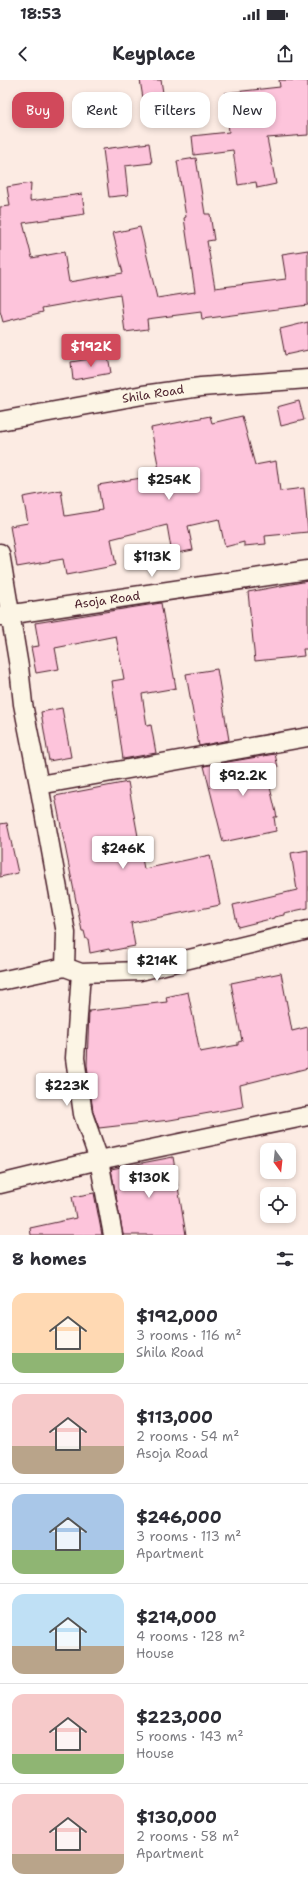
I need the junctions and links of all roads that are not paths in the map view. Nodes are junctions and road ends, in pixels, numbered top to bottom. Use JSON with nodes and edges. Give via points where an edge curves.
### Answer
{"nodes":[{"id":1,"x":308,"y":379,"type":"edge"},
{"id":2,"x":0,"y":421,"type":"edge"},
{"id":3,"x":0,"y":554,"type":"edge"},
{"id":4,"x":308,"y":570,"type":"edge"},
{"id":5,"x":5,"y":615,"type":"edge"},
{"id":6,"x":308,"y":737,"type":"edge"},
{"id":7,"x":39,"y":785,"type":"junction"},
{"id":8,"x":308,"y":930,"type":"edge"},
{"id":9,"x":73,"y":970,"type":"junction"},
{"id":10,"x":0,"y":981,"type":"edge"},
{"id":11,"x":308,"y":1116,"type":"edge"},
{"id":12,"x":99,"y":1160,"type":"junction"},
{"id":13,"x":0,"y":1184,"type":"edge"},
{"id":14,"x":113,"y":1235,"type":"edge"}],
"edges":[{"from":1,"to":2,"type":"street","name":"Shila Road","via":[[193,388]]},
{"from":3,"to":5,"type":"street"},
{"from":4,"to":5,"type":"street","name":"Asoja Road"},
{"from":5,"to":7,"type":"street","via":[[19,667],[23,704]]},
{"from":6,"to":7,"type":"street"},
{"from":7,"to":9,"type":"street"},
{"from":8,"to":9,"type":"street","via":[[140,971]]},
{"from":9,"to":10,"type":"street"},
{"from":9,"to":12,"type":"street","via":[[75,1058],[83,1114]]},
{"from":11,"to":12,"type":"street"},
{"from":12,"to":13,"type":"street"},
{"from":12,"to":14,"type":"street"}]}
